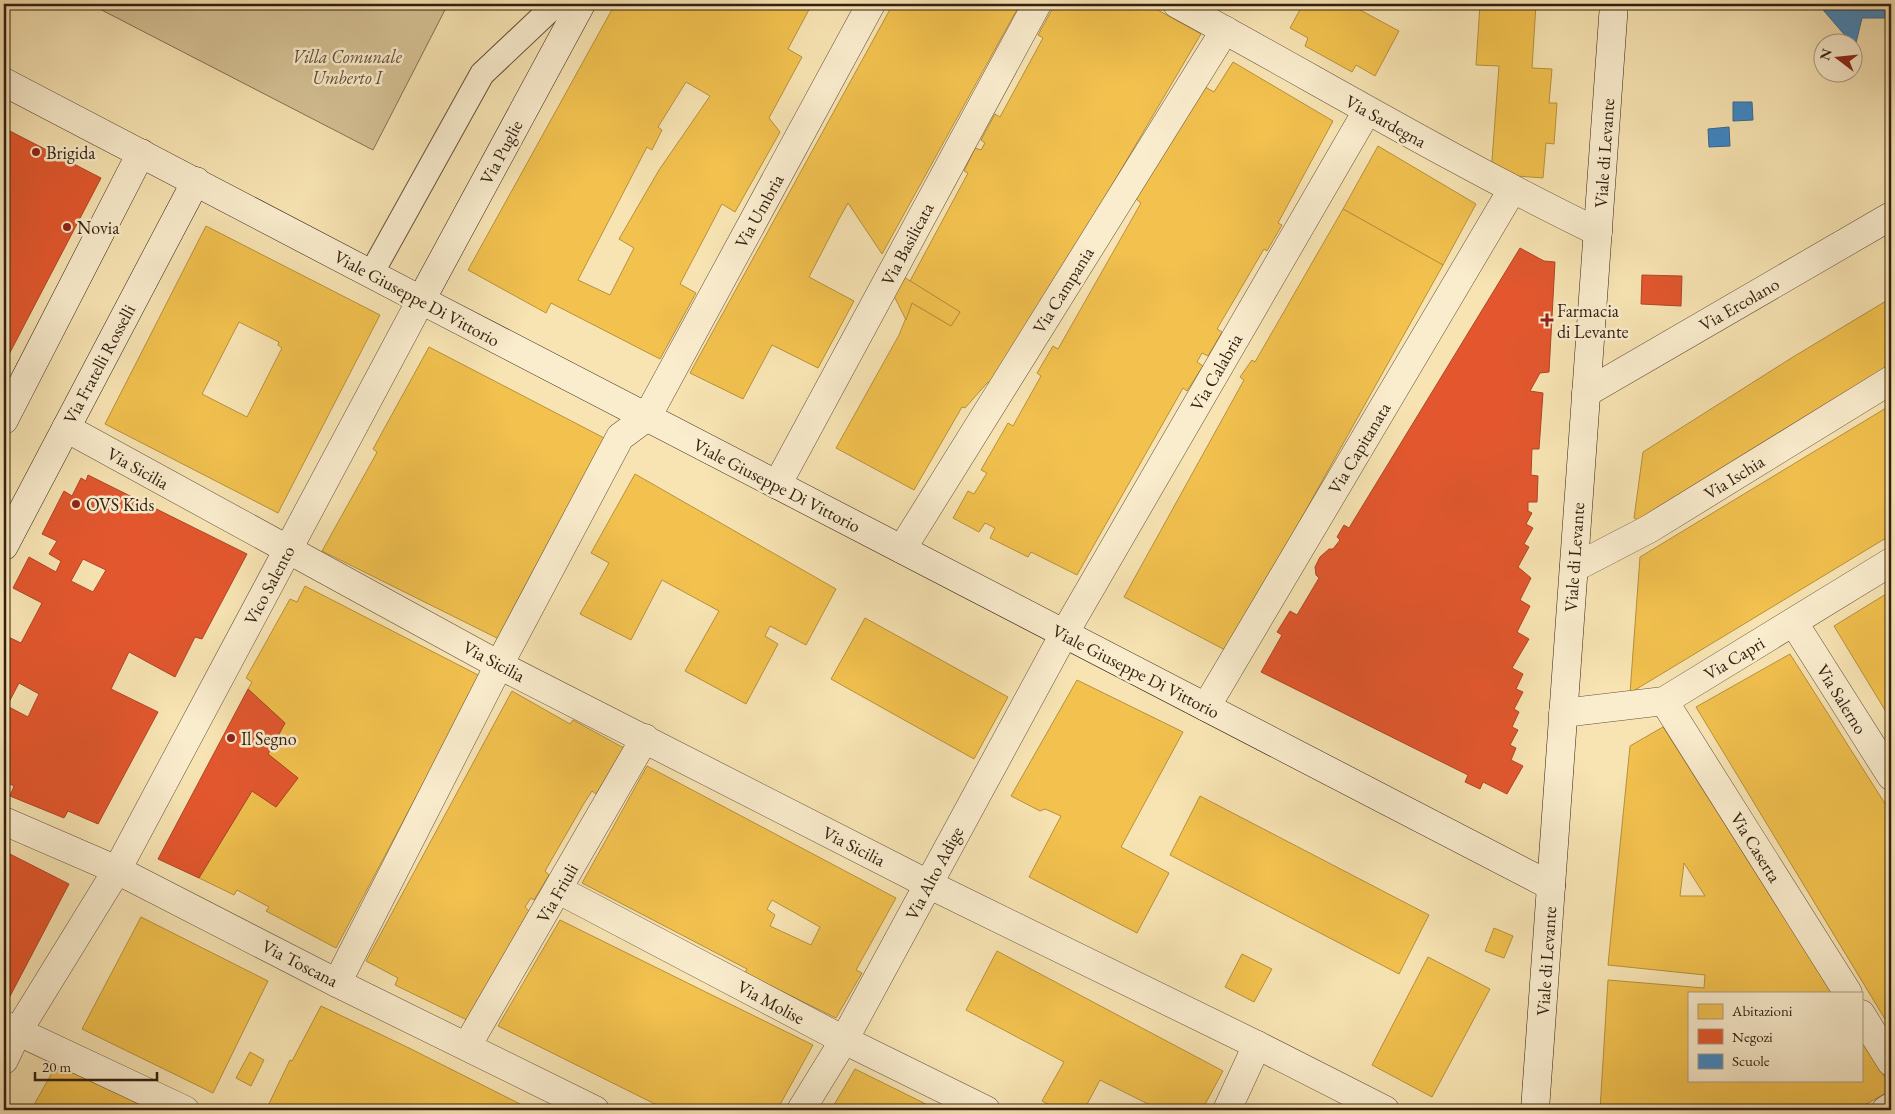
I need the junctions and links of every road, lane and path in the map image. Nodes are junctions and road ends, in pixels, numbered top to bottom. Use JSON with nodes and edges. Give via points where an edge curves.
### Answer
{"nodes":[{"id":1,"x":556,"y":4,"type":"edge"},
{"id":2,"x":581,"y":4,"type":"edge"},
{"id":3,"x":872,"y":4,"type":"edge"},
{"id":4,"x":1037,"y":4,"type":"edge"},
{"id":5,"x":1177,"y":4,"type":"edge"},
{"id":6,"x":1614,"y":4,"type":"edge"},
{"id":7,"x":1225,"y":30,"type":"junction"},
{"id":8,"x":4,"y":82,"type":"edge"},
{"id":9,"x":1367,"y":111,"type":"junction"},
{"id":10,"x":141,"y":153,"type":"junction"},
{"id":11,"x":196,"y":181,"type":"junction"},
{"id":12,"x":1512,"y":190,"type":"junction"},
{"id":13,"x":1891,"y":216,"type":"edge"},
{"id":14,"x":1598,"y":232,"type":"junction"},
{"id":15,"x":371,"y":274,"type":"junction"},
{"id":16,"x":420,"y":300,"type":"junction"},
{"id":17,"x":1891,"y":380,"type":"edge"},
{"id":18,"x":1586,"y":393,"type":"junction"},
{"id":19,"x":6,"y":411,"type":"edge"},
{"id":20,"x":646,"y":417,"type":"junction"},
{"id":21,"x":66,"y":428,"type":"junction"},
{"id":22,"x":777,"y":485,"type":"junction"},
{"id":23,"x":4,"y":546,"type":"edge"},
{"id":24,"x":288,"y":549,"type":"junction"},
{"id":25,"x":902,"y":549,"type":"junction"},
{"id":26,"x":1891,"y":562,"type":"edge"},
{"id":27,"x":1574,"y":568,"type":"junction"},
{"id":28,"x":1794,"y":622,"type":"junction"},
{"id":29,"x":1064,"y":634,"type":"junction"},
{"id":30,"x":498,"y":665,"type":"junction"},
{"id":31,"x":1664,"y":701,"type":"junction"},
{"id":32,"x":1206,"y":707,"type":"junction"},
{"id":33,"x":1563,"y":713,"type":"junction"},
{"id":34,"x":645,"y":738,"type":"junction"},
{"id":35,"x":1891,"y":776,"type":"edge"},
{"id":36,"x":4,"y":821,"type":"edge"},
{"id":37,"x":116,"y":870,"type":"junction"},
{"id":38,"x":928,"y":884,"type":"junction"},
{"id":39,"x":1551,"y":886,"type":"junction"},
{"id":40,"x":558,"y":890,"type":"junction"},
{"id":41,"x":337,"y":982,"type":"junction"},
{"id":42,"x":1847,"y":992,"type":"edge"},
{"id":43,"x":1862,"y":1016,"type":"edge"},
{"id":44,"x":11,"y":1028,"type":"edge"},
{"id":45,"x":844,"y":1040,"type":"junction"},
{"id":46,"x":1257,"y":1045,"type":"junction"},
{"id":47,"x":467,"y":1046,"type":"junction"},
{"id":48,"x":4,"y":1060,"type":"edge"},
{"id":49,"x":1891,"y":1062,"type":"edge"},
{"id":50,"x":1891,"y":1107,"type":"edge"},
{"id":51,"x":185,"y":1110,"type":"edge"},
{"id":52,"x":595,"y":1110,"type":"edge"},
{"id":53,"x":801,"y":1110,"type":"edge"},
{"id":54,"x":986,"y":1110,"type":"edge"},
{"id":55,"x":1226,"y":1110,"type":"edge"},
{"id":56,"x":1385,"y":1110,"type":"edge"},
{"id":57,"x":1535,"y":1110,"type":"edge"},
{"id":58,"x":1886,"y":1110,"type":"edge"}],
"edges":[{"from":1,"to":15,"type":"lane","via":[[482,74]]},
{"from":2,"to":16,"type":"street","name":"Via Puglie"},
{"from":3,"to":20,"type":"street","name":"Via Umbria"},
{"from":4,"to":22,"type":"street","name":"Via Basilicata"},
{"from":5,"to":7,"type":"street","name":"Via Sardegna"},
{"from":6,"to":14,"type":"street","name":"Viale di Levante"},
{"from":7,"to":9,"type":"street","name":"Via Sardegna"},
{"from":7,"to":25,"type":"street","name":"Via Campania"},
{"from":8,"to":10,"type":"street","name":"Viale Giuseppe Di Vittorio"},
{"from":9,"to":12,"type":"street","name":"Via Sardegna"},
{"from":9,"to":29,"type":"street","name":"Via Calabria"},
{"from":10,"to":11,"type":"street","name":"Viale Giuseppe Di Vittorio"},
{"from":10,"to":19,"type":"street"},
{"from":11,"to":15,"type":"street","name":"Viale Giuseppe Di Vittorio"},
{"from":11,"to":21,"type":"street","name":"Via Fratelli Rosselli"},
{"from":12,"to":14,"type":"street","name":"Via Sardegna"},
{"from":12,"to":32,"type":"street","name":"Via Capitanata"},
{"from":13,"to":18,"type":"street","name":"Via Ercolano"},
{"from":14,"to":18,"type":"street","name":"Viale di Levante"},
{"from":15,"to":16,"type":"street","name":"Viale Giuseppe Di Vittorio"},
{"from":16,"to":20,"type":"street","name":"Viale Giuseppe Di Vittorio"},
{"from":16,"to":24,"type":"street","name":"Vico Salento"},
{"from":17,"to":27,"type":"street","name":"Via Ischia","via":[[1648,529]]},
{"from":18,"to":27,"type":"street","name":"Viale di Levante"},
{"from":20,"to":22,"type":"street","name":"Viale Giuseppe Di Vittorio"},
{"from":20,"to":30,"type":"street","via":[[620,437]]},
{"from":21,"to":23,"type":"street","name":"Via Fratelli Rosselli"},
{"from":21,"to":24,"type":"street","name":"Via Sicilia"},
{"from":22,"to":25,"type":"street","name":"Viale Giuseppe Di Vittorio"},
{"from":24,"to":30,"type":"street","name":"Via Sicilia"},
{"from":24,"to":37,"type":"street","name":"Vico Salento"},
{"from":25,"to":29,"type":"street","name":"Viale Giuseppe Di Vittorio"},
{"from":26,"to":28,"type":"street","name":"Via Capri"},
{"from":27,"to":33,"type":"street","name":"Viale di Levante"},
{"from":28,"to":31,"type":"street","name":"Via Capri"},
{"from":28,"to":35,"type":"street","name":"Via Salerno"},
{"from":29,"to":32,"type":"street","name":"Viale Giuseppe Di Vittorio"},
{"from":29,"to":38,"type":"street","name":"Via Alto Adige"},
{"from":30,"to":34,"type":"street","name":"Via Sicilia"},
{"from":30,"to":41,"type":"street"},
{"from":31,"to":33,"type":"street","name":"Via Capri"},
{"from":31,"to":42,"type":"street","name":"Via Caserta"},
{"from":32,"to":39,"type":"street","name":"Viale Giuseppe Di Vittorio"},
{"from":33,"to":39,"type":"street","name":"Viale di Levante"},
{"from":34,"to":38,"type":"street","name":"Via Sicilia"},
{"from":34,"to":40,"type":"street","name":"Via Friuli"},
{"from":36,"to":37,"type":"street","name":"Via Toscana"},
{"from":37,"to":41,"type":"street","name":"Via Toscana"},
{"from":37,"to":44,"type":"street","name":"Vico Salento"},
{"from":38,"to":45,"type":"street","name":"Via Alto Adige"},
{"from":38,"to":46,"type":"street","name":"Via Sicilia"},
{"from":39,"to":57,"type":"street","name":"Viale di Levante"},
{"from":40,"to":45,"type":"street","name":"Via Molise"},
{"from":40,"to":47,"type":"street","name":"Via Friuli"},
{"from":41,"to":47,"type":"street","name":"Via Toscana"},
{"from":43,"to":49,"type":"street"},
{"from":44,"to":48,"type":"street","name":"Vico Salento"},
{"from":44,"to":51,"type":"street"},
{"from":45,"to":53,"type":"street","name":"Via Alto Adige"},
{"from":45,"to":54,"type":"street","name":"Via Molise"},
{"from":46,"to":55,"type":"street"},
{"from":46,"to":56,"type":"street","name":"Via Sicilia"},
{"from":47,"to":52,"type":"street","name":"Via Toscana"},
{"from":50,"to":58,"type":"street"}]}
